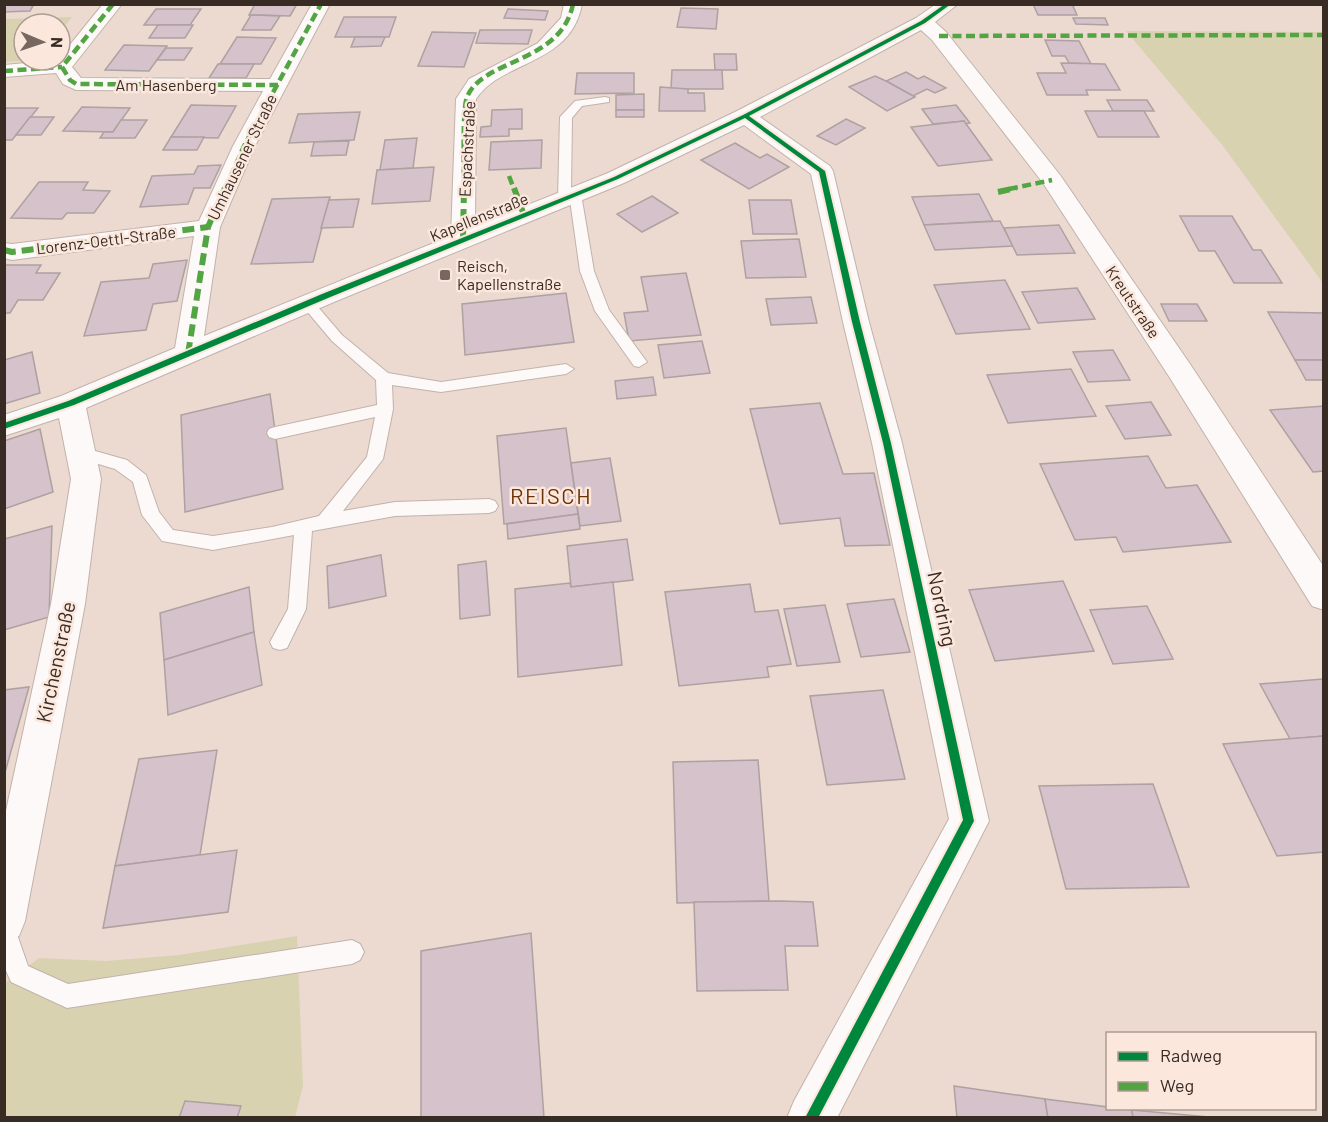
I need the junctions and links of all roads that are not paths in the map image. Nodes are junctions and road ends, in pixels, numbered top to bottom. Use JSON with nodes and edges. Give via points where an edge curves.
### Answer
{"nodes":[{"id":1,"x":113,"y":4,"type":"edge"},
{"id":2,"x":321,"y":4,"type":"edge"},
{"id":3,"x":573,"y":4,"type":"edge"},
{"id":4,"x":949,"y":4,"type":"edge"},
{"id":5,"x":923,"y":22,"type":"junction"},
{"id":6,"x":72,"y":55,"type":"edge"},
{"id":7,"x":65,"y":72,"type":"edge"},
{"id":8,"x":278,"y":85,"type":"junction"},
{"id":9,"x":605,"y":100,"type":"dead end"},
{"id":10,"x":745,"y":116,"type":"junction"},
{"id":11,"x":570,"y":197,"type":"junction"},
{"id":12,"x":208,"y":227,"type":"junction"},
{"id":13,"x":463,"y":239,"type":"junction"},
{"id":14,"x":4,"y":250,"type":"edge"},
{"id":15,"x":307,"y":303,"type":"junction"},
{"id":16,"x":188,"y":354,"type":"junction"},
{"id":17,"x":639,"y":362,"type":"dead end"},
{"id":18,"x":566,"y":369,"type":"dead end"},
{"id":19,"x":384,"y":378,"type":"junction"},
{"id":20,"x":71,"y":403,"type":"junction"},
{"id":21,"x":385,"y":409,"type":"junction"},
{"id":22,"x":4,"y":426,"type":"edge"},
{"id":23,"x":275,"y":433,"type":"dead end"},
{"id":24,"x":81,"y":453,"type":"junction"},
{"id":25,"x":489,"y":506,"type":"dead end"},
{"id":26,"x":325,"y":521,"type":"junction"},
{"id":27,"x":304,"y":526,"type":"junction"},
{"id":28,"x":1323,"y":596,"type":"edge"},
{"id":29,"x":280,"y":642,"type":"dead end"},
{"id":30,"x":4,"y":921,"type":"edge"},
{"id":31,"x":4,"y":928,"type":"edge"},
{"id":32,"x":352,"y":952,"type":"dead end"},
{"id":33,"x":811,"y":1118,"type":"edge"}],
"edges":[{"from":1,"to":6,"type":"street"},
{"from":2,"to":8,"type":"street","name":"Umhausener Straße"},
{"from":3,"to":13,"type":"street","name":"Espachstraße","via":[[570,19],[545,47],[476,83],[466,99]]},
{"from":4,"to":5,"type":"street","name":"Kapellenstraße"},
{"from":5,"to":10,"type":"street","name":"Kapellenstraße"},
{"from":5,"to":28,"type":"street","name":"Kreutstraße","via":[[939,36],[1040,163],[1180,371]]},
{"from":7,"to":8,"type":"street","name":"Am Hasenberg","via":[[76,84]]},
{"from":8,"to":12,"type":"street","name":"Umhausener Straße","via":[[244,146]]},
{"from":9,"to":11,"type":"lane","via":[[579,103],[566,117]]},
{"from":10,"to":11,"type":"street","name":"Kapellenstraße"},
{"from":10,"to":33,"type":"street","name":"Nordring","via":[[822,171],[969,821]]},
{"from":11,"to":13,"type":"street","name":"Kapellenstraße"},
{"from":11,"to":17,"type":"lane","via":[[587,271],[602,311]]},
{"from":12,"to":14,"type":"street","name":"Lorenz-Oettl-Straße"},
{"from":12,"to":16,"type":"street","name":"Umhausener Straße"},
{"from":13,"to":15,"type":"street","name":"Kapellenstraße"},
{"from":15,"to":16,"type":"street","name":"Kapellenstraße"},
{"from":15,"to":19,"type":"lane","via":[[337,338]]},
{"from":16,"to":20,"type":"street","name":"Kapellenstraße"},
{"from":18,"to":19,"type":"lane","via":[[441,387]]},
{"from":19,"to":21,"type":"lane"},
{"from":20,"to":22,"type":"street","name":"Kapellenstraße"},
{"from":20,"to":24,"type":"street","name":"Kirchenstraße"},
{"from":21,"to":23,"type":"lane"},
{"from":21,"to":26,"type":"lane","via":[[375,459]]},
{"from":24,"to":27,"type":"lane","via":[[121,464],[140,479],[151,515],[168,536],[213,543]]},
{"from":24,"to":30,"type":"street","name":"Kirchenstraße","via":[[86,479],[68,604]]},
{"from":25,"to":26,"type":"lane","via":[[395,509]]},
{"from":26,"to":27,"type":"lane"},
{"from":27,"to":29,"type":"lane","via":[[297,609]]},
{"from":31,"to":32,"type":"lane","via":[[19,974],[67,996]]}]}
